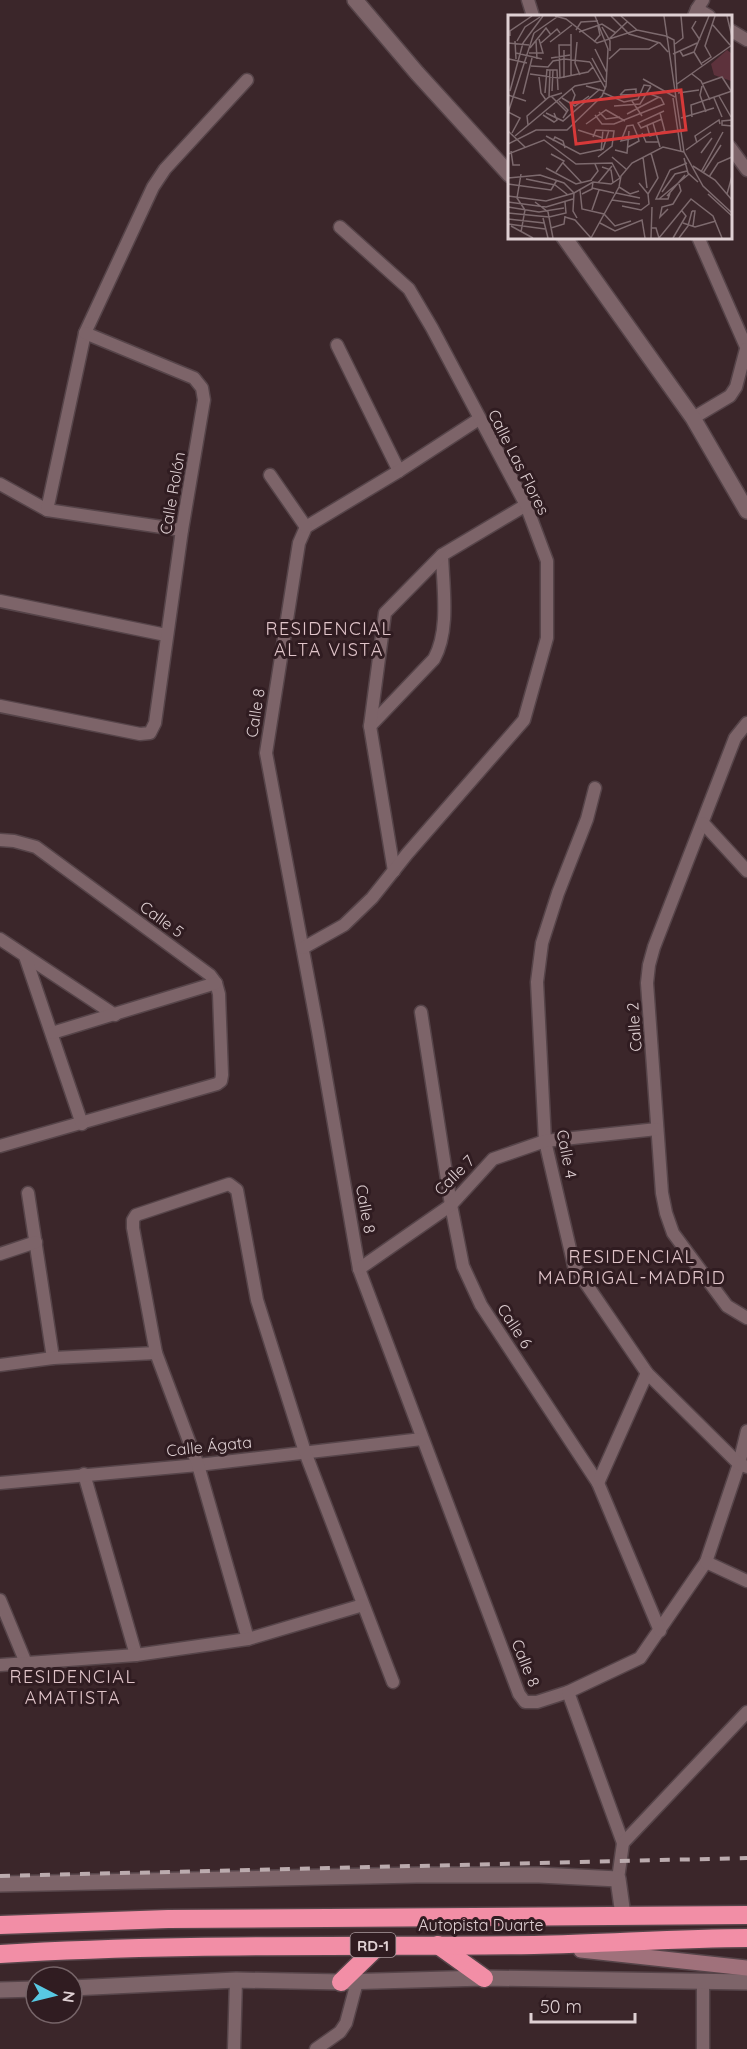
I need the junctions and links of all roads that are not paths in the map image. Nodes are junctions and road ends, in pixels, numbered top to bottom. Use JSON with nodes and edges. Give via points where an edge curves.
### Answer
{"nodes":[{"id":1,"x":355,"y":0,"type":"edge"},
{"id":2,"x":528,"y":0,"type":"edge"},
{"id":3,"x":533,"y":15,"type":"edge"},
{"id":4,"x":732,"y":31,"type":"edge"},
{"id":5,"x":747,"y":40,"type":"edge"},
{"id":6,"x":247,"y":80,"type":"dead end"},
{"id":7,"x":732,"y":150,"type":"edge"},
{"id":8,"x":747,"y":170,"type":"edge"},
{"id":9,"x":508,"y":173,"type":"edge"},
{"id":10,"x":340,"y":227,"type":"dead end"},
{"id":11,"x":565,"y":238,"type":"edge"},
{"id":12,"x":698,"y":238,"type":"edge"},
{"id":13,"x":85,"y":333,"type":"junction"},
{"id":14,"x":336,"y":345,"type":"dead end"},
{"id":15,"x":746,"y":349,"type":"edge"},
{"id":16,"x":693,"y":418,"type":"junction"},
{"id":17,"x":479,"y":419,"type":"junction"},
{"id":18,"x":399,"y":471,"type":"junction"},
{"id":19,"x":270,"y":475,"type":"dead end"},
{"id":20,"x":0,"y":484,"type":"edge"},
{"id":21,"x":526,"y":505,"type":"junction"},
{"id":22,"x":47,"y":510,"type":"junction"},
{"id":23,"x":747,"y":511,"type":"edge"},
{"id":24,"x":306,"y":526,"type":"junction"},
{"id":25,"x":182,"y":530,"type":"junction"},
{"id":26,"x":442,"y":555,"type":"junction"},
{"id":27,"x":0,"y":601,"type":"edge"},
{"id":28,"x":166,"y":635,"type":"junction"},
{"id":29,"x":0,"y":706,"type":"edge"},
{"id":30,"x":747,"y":723,"type":"edge"},
{"id":31,"x":370,"y":726,"type":"junction"},
{"id":32,"x":595,"y":788,"type":"dead end"},
{"id":33,"x":703,"y":823,"type":"junction"},
{"id":34,"x":0,"y":840,"type":"edge"},
{"id":35,"x":394,"y":870,"type":"junction"},
{"id":36,"x":747,"y":871,"type":"edge"},
{"id":37,"x":0,"y":939,"type":"edge"},
{"id":38,"x":303,"y":948,"type":"junction"},
{"id":39,"x":25,"y":956,"type":"junction"},
{"id":40,"x":216,"y":983,"type":"junction"},
{"id":41,"x":421,"y":1012,"type":"dead end"},
{"id":42,"x":115,"y":1015,"type":"junction"},
{"id":43,"x":52,"y":1033,"type":"junction"},
{"id":44,"x":82,"y":1124,"type":"junction"},
{"id":45,"x":657,"y":1129,"type":"junction"},
{"id":46,"x":545,"y":1141,"type":"junction"},
{"id":47,"x":0,"y":1146,"type":"edge"},
{"id":48,"x":28,"y":1193,"type":"dead end"},
{"id":49,"x":451,"y":1205,"type":"junction"},
{"id":50,"x":36,"y":1242,"type":"junction"},
{"id":51,"x":0,"y":1254,"type":"edge"},
{"id":52,"x":359,"y":1269,"type":"junction"},
{"id":53,"x":747,"y":1318,"type":"edge"},
{"id":54,"x":156,"y":1353,"type":"junction"},
{"id":55,"x":53,"y":1358,"type":"junction"},
{"id":56,"x":0,"y":1365,"type":"edge"},
{"id":57,"x":647,"y":1373,"type":"junction"},
{"id":58,"x":747,"y":1431,"type":"edge"},
{"id":59,"x":422,"y":1439,"type":"junction"},
{"id":60,"x":305,"y":1452,"type":"junction"},
{"id":61,"x":198,"y":1465,"type":"junction"},
{"id":62,"x":743,"y":1466,"type":"edge"},
{"id":63,"x":84,"y":1474,"type":"junction"},
{"id":64,"x":0,"y":1483,"type":"edge"},
{"id":65,"x":598,"y":1483,"type":"junction"},
{"id":66,"x":706,"y":1562,"type":"junction"},
{"id":67,"x":747,"y":1581,"type":"edge"},
{"id":68,"x":0,"y":1600,"type":"edge"},
{"id":69,"x":363,"y":1605,"type":"junction"},
{"id":70,"x":660,"y":1631,"type":"junction"},
{"id":71,"x":248,"y":1639,"type":"junction"},
{"id":72,"x":136,"y":1655,"type":"junction"},
{"id":73,"x":26,"y":1663,"type":"junction"},
{"id":74,"x":0,"y":1665,"type":"edge"},
{"id":75,"x":393,"y":1682,"type":"dead end"},
{"id":76,"x":568,"y":1692,"type":"junction"},
{"id":77,"x":747,"y":1712,"type":"edge"},
{"id":78,"x":623,"y":1843,"type":"junction"},
{"id":79,"x":618,"y":1879,"type":"junction"},
{"id":80,"x":0,"y":1884,"type":"edge"},
{"id":81,"x":747,"y":1915,"type":"edge"},
{"id":82,"x":623,"y":1916,"type":"junction"},
{"id":83,"x":0,"y":1925,"type":"edge"},
{"id":84,"x":747,"y":1938,"type":"edge"},
{"id":85,"x":380,"y":1945,"type":"junction"},
{"id":86,"x":438,"y":1945,"type":"junction"},
{"id":87,"x":536,"y":1945,"type":"junction"},
{"id":88,"x":0,"y":1954,"type":"edge"},
{"id":89,"x":747,"y":1968,"type":"edge"},
{"id":90,"x":484,"y":1978,"type":"junction"},
{"id":91,"x":236,"y":1980,"type":"junction"},
{"id":92,"x":703,"y":1981,"type":"junction"},
{"id":93,"x":349,"y":1982,"type":"junction"},
{"id":94,"x":747,"y":1982,"type":"edge"},
{"id":95,"x":84,"y":1987,"type":"edge"},
{"id":96,"x":24,"y":1989,"type":"edge"},
{"id":97,"x":0,"y":1990,"type":"edge"},
{"id":98,"x":234,"y":2049,"type":"edge"},
{"id":99,"x":316,"y":2049,"type":"edge"},
{"id":100,"x":703,"y":2049,"type":"edge"}],
"edges":[{"from":1,"to":9,"type":"street"},
{"from":2,"to":3,"type":"street"},
{"from":4,"to":5,"type":"street"},
{"from":6,"to":13,"type":"street","via":[[153,187]]},
{"from":7,"to":8,"type":"street"},
{"from":10,"to":17,"type":"street","name":"Calle Las Flores","via":[[408,290]]},
{"from":11,"to":16,"type":"street"},
{"from":12,"to":15,"type":"street"},
{"from":13,"to":22,"type":"street"},
{"from":13,"to":25,"type":"street","name":"Calle Rolón","via":[[194,378],[202,388],[204,400]]},
{"from":14,"to":18,"type":"street"},
{"from":15,"to":16,"type":"street","via":[[730,396]]},
{"from":16,"to":23,"type":"street"},
{"from":17,"to":18,"type":"street"},
{"from":17,"to":21,"type":"street","name":"Calle Las Flores"},
{"from":18,"to":24,"type":"street"},
{"from":19,"to":24,"type":"street"},
{"from":20,"to":22,"type":"street"},
{"from":21,"to":26,"type":"street"},
{"from":21,"to":35,"type":"street","name":"Calle Las Flores","via":[[547,561],[547,638],[524,720]]},
{"from":22,"to":25,"type":"street"},
{"from":24,"to":38,"type":"street","name":"Calle 8","via":[[299,543],[266,753]]},
{"from":25,"to":28,"type":"street","name":"Calle Rolón"},
{"from":26,"to":31,"type":"street","via":[[385,613]]},
{"from":26,"to":31,"type":"street","via":[[441,647]]},
{"from":27,"to":28,"type":"street"},
{"from":28,"to":29,"type":"street","name":"Calle Rolón","via":[[155,723],[150,733]]},
{"from":30,"to":33,"type":"street","name":"Calle 2","via":[[735,738]]},
{"from":31,"to":35,"type":"street"},
{"from":32,"to":46,"type":"street","name":"Calle 4","via":[[542,943],[537,982]]},
{"from":33,"to":36,"type":"street"},
{"from":33,"to":45,"type":"street","name":"Calle 2","via":[[649,965]]},
{"from":34,"to":40,"type":"street","name":"Calle 5","via":[[36,847]]},
{"from":35,"to":38,"type":"street","name":"Calle Las Flores","via":[[344,925]]},
{"from":37,"to":39,"type":"street"},
{"from":38,"to":52,"type":"street","name":"Calle 8"},
{"from":39,"to":42,"type":"street"},
{"from":39,"to":43,"type":"street"},
{"from":40,"to":42,"type":"street"},
{"from":40,"to":44,"type":"street","via":[[221,1081]]},
{"from":41,"to":49,"type":"street","name":"Calle 6"},
{"from":42,"to":43,"type":"street"},
{"from":43,"to":44,"type":"street"},
{"from":44,"to":47,"type":"street"},
{"from":45,"to":46,"type":"street","name":"Calle 7"},
{"from":45,"to":53,"type":"street","name":"Calle 2","via":[[662,1193],[673,1233],[727,1306]]},
{"from":46,"to":49,"type":"street","name":"Calle 7","via":[[493,1159]]},
{"from":46,"to":57,"type":"street","name":"Calle 4","via":[[574,1266]]},
{"from":48,"to":50,"type":"street"},
{"from":49,"to":52,"type":"street","name":"Calle 7"},
{"from":49,"to":65,"type":"street","name":"Calle 6","via":[[463,1266],[481,1305]]},
{"from":50,"to":51,"type":"street"},
{"from":50,"to":55,"type":"street"},
{"from":52,"to":59,"type":"street","name":"Calle 8"},
{"from":54,"to":55,"type":"street"},
{"from":54,"to":60,"type":"street","via":[[133,1220],[136,1215],[229,1184],[237,1190],[257,1300]]},
{"from":54,"to":61,"type":"street"},
{"from":55,"to":56,"type":"street"},
{"from":57,"to":62,"type":"street","name":"Calle 4"},
{"from":57,"to":65,"type":"street"},
{"from":58,"to":62,"type":"street","name":"Calle 8"},
{"from":59,"to":60,"type":"street","name":"Calle Ágata"},
{"from":59,"to":76,"type":"street","name":"Calle 8","via":[[519,1694],[525,1702],[537,1702]]},
{"from":60,"to":61,"type":"street","name":"Calle Ágata"},
{"from":60,"to":69,"type":"street"},
{"from":61,"to":63,"type":"street","name":"Calle Ágata"},
{"from":61,"to":71,"type":"street"},
{"from":62,"to":66,"type":"street","name":"Calle 8"},
{"from":63,"to":64,"type":"street","name":"Calle Ágata"},
{"from":63,"to":72,"type":"street"},
{"from":65,"to":70,"type":"street","name":"Calle 6"},
{"from":66,"to":67,"type":"street"},
{"from":66,"to":70,"type":"street","name":"Calle 8"},
{"from":68,"to":73,"type":"street"},
{"from":69,"to":71,"type":"street"},
{"from":69,"to":75,"type":"street"},
{"from":70,"to":76,"type":"street","name":"Calle 8","via":[[640,1658]]},
{"from":71,"to":72,"type":"street"},
{"from":72,"to":73,"type":"street"},
{"from":73,"to":74,"type":"street"},
{"from":76,"to":78,"type":"street"},
{"from":77,"to":78,"type":"street"},
{"from":78,"to":79,"type":"street"},
{"from":79,"to":80,"type":"street","via":[[417,1875]]},
{"from":79,"to":82,"type":"street"},
{"from":81,"to":82,"type":"highway","name":"Autopista Duarte","number":"RD-1"},
{"from":82,"to":83,"type":"highway","name":"Autopista Duarte","number":"RD-1","via":[[168,1919]]},
{"from":84,"to":87,"type":"highway","name":"Autopista Duarte","number":"RD-1"},
{"from":85,"to":86,"type":"highway","name":"Autopista Duarte","number":"RD-1"},
{"from":85,"to":88,"type":"highway","name":"Autopista Duarte","number":"RD-1"},
{"from":85,"to":93,"type":"highway"},
{"from":86,"to":87,"type":"highway","name":"Autopista Duarte","number":"RD-1"},
{"from":86,"to":90,"type":"highway"},
{"from":87,"to":89,"type":"main road"},
{"from":90,"to":92,"type":"street"},
{"from":90,"to":93,"type":"street"},
{"from":91,"to":93,"type":"street"},
{"from":91,"to":95,"type":"street"},
{"from":91,"to":98,"type":"street"},
{"from":92,"to":94,"type":"street"},
{"from":92,"to":100,"type":"street"},
{"from":93,"to":99,"type":"street","via":[[346,2023]]},
{"from":96,"to":97,"type":"street"}]}
